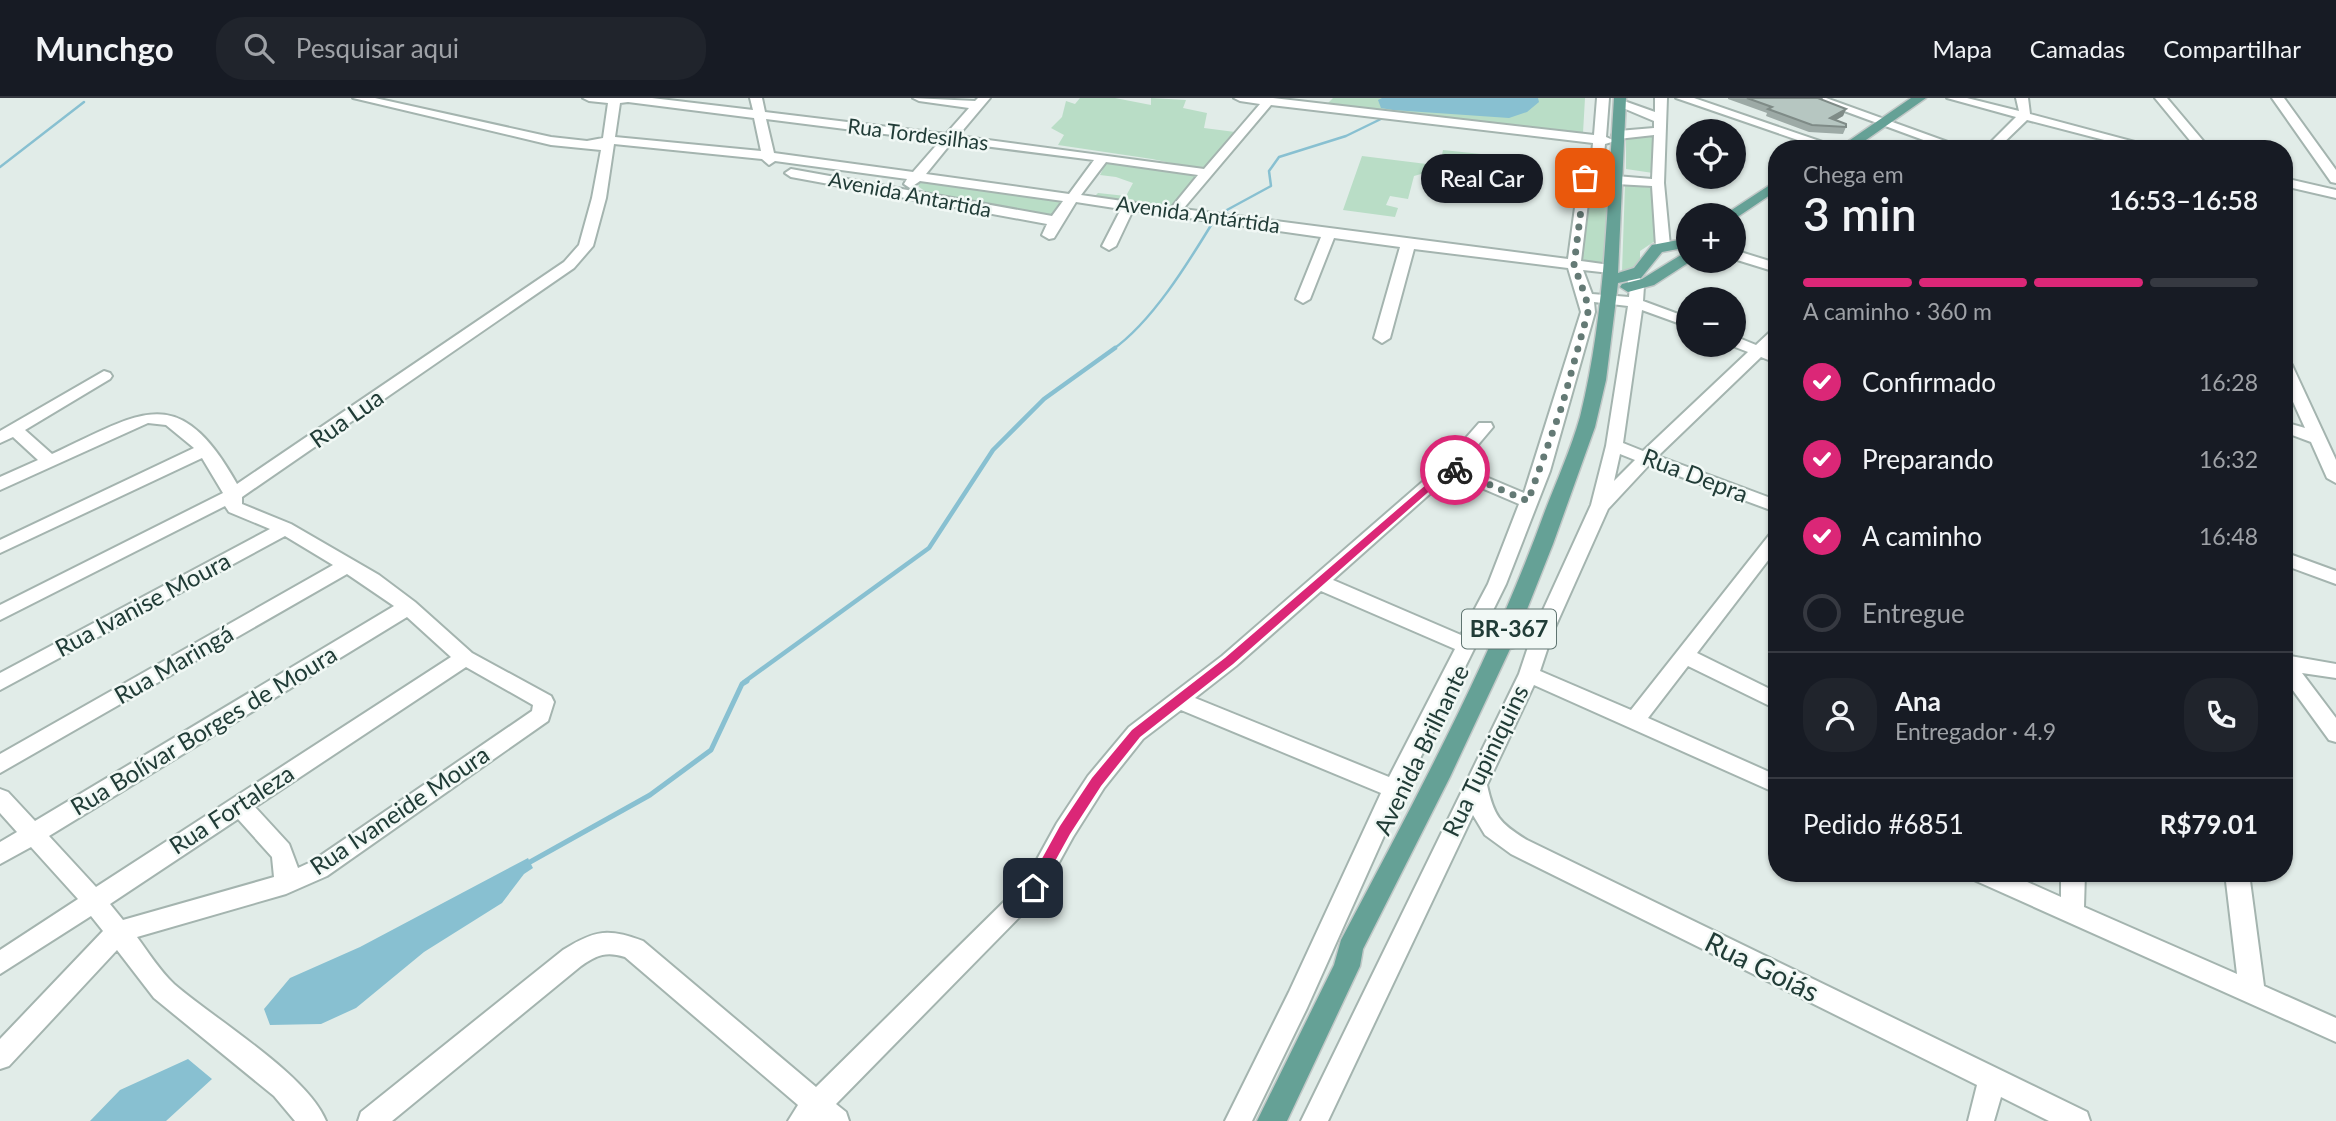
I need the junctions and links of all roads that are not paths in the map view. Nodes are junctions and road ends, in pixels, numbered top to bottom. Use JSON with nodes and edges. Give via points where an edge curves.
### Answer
{"nodes":[{"id":1,"x":364,"y":98,"type":"edge"},
{"id":2,"x":589,"y":98,"type":"edge"},
{"id":3,"x":757,"y":98,"type":"edge"},
{"id":4,"x":919,"y":98,"type":"edge"},
{"id":5,"x":1240,"y":98,"type":"edge"},
{"id":6,"x":1327,"y":98,"type":"edge"},
{"id":7,"x":1661,"y":98,"type":"edge"},
{"id":8,"x":1682,"y":98,"type":"edge"},
{"id":9,"x":1815,"y":98,"type":"edge"},
{"id":10,"x":1905,"y":98,"type":"edge"},
{"id":11,"x":1920,"y":98,"type":"edge"},
{"id":12,"x":1953,"y":98,"type":"edge"},
{"id":13,"x":2022,"y":98,"type":"edge"},
{"id":14,"x":2161,"y":98,"type":"edge"},
{"id":15,"x":2278,"y":98,"type":"edge"},
{"id":16,"x":620,"y":99,"type":"edge"},
{"id":17,"x":650,"y":100,"type":"edge"},
{"id":18,"x":1614,"y":100,"type":"edge"},
{"id":19,"x":981,"y":101,"type":"edge"},
{"id":20,"x":1268,"y":101,"type":"junction"},
{"id":21,"x":1315,"y":107,"type":"junction"},
{"id":22,"x":762,"y":116,"type":"junction"},
{"id":23,"x":2024,"y":116,"type":"junction"},
{"id":24,"x":1878,"y":120,"type":"junction"},
{"id":25,"x":1660,"y":125,"type":"junction"},
{"id":26,"x":2101,"y":136,"type":"junction"},
{"id":27,"x":950,"y":138,"type":"junction"},
{"id":28,"x":1612,"y":139,"type":"junction"},
{"id":29,"x":1811,"y":140,"type":"edge"},
{"id":30,"x":1848,"y":140,"type":"edge"},
{"id":31,"x":1935,"y":140,"type":"edge"},
{"id":32,"x":1999,"y":140,"type":"edge"},
{"id":33,"x":2098,"y":140,"type":"edge"},
{"id":34,"x":2118,"y":140,"type":"edge"},
{"id":35,"x":2196,"y":140,"type":"edge"},
{"id":36,"x":609,"y":143,"type":"junction"},
{"id":37,"x":2317,"y":151,"type":"junction"},
{"id":38,"x":2336,"y":154,"type":"edge"},
{"id":39,"x":769,"y":158,"type":"junction"},
{"id":40,"x":1102,"y":158,"type":"junction"},
{"id":41,"x":1207,"y":173,"type":"junction"},
{"id":42,"x":915,"y":177,"type":"junction"},
{"id":43,"x":2336,"y":179,"type":"edge"},
{"id":44,"x":1616,"y":180,"type":"junction"},
{"id":45,"x":2293,"y":183,"type":"edge"},
{"id":46,"x":1658,"y":184,"type":"junction"},
{"id":47,"x":1768,"y":190,"type":"edge"},
{"id":48,"x":903,"y":194,"type":"junction"},
{"id":49,"x":2336,"y":194,"type":"edge"},
{"id":50,"x":1071,"y":199,"type":"junction"},
{"id":51,"x":1768,"y":200,"type":"edge"},
{"id":52,"x":1129,"y":205,"type":"junction"},
{"id":53,"x":1746,"y":205,"type":"edge"},
{"id":54,"x":1175,"y":211,"type":"junction"},
{"id":55,"x":1746,"y":215,"type":"edge"},
{"id":56,"x":1055,"y":222,"type":"junction"},
{"id":57,"x":1329,"y":234,"type":"junction"},
{"id":58,"x":1049,"y":235,"type":"dead end"},
{"id":59,"x":1408,"y":244,"type":"junction"},
{"id":60,"x":1109,"y":246,"type":"dead end"},
{"id":61,"x":1661,"y":249,"type":"junction"},
{"id":62,"x":1676,"y":250,"type":"edge"},
{"id":63,"x":1746,"y":258,"type":"edge"},
{"id":64,"x":1574,"y":265,"type":"junction"},
{"id":65,"x":1674,"y":265,"type":"joint"},
{"id":66,"x":1768,"y":265,"type":"edge"},
{"id":67,"x":1609,"y":283,"type":"junction"},
{"id":68,"x":1635,"y":288,"type":"junction"},
{"id":69,"x":1586,"y":298,"type":"junction"},
{"id":70,"x":1303,"y":299,"type":"dead end"},
{"id":71,"x":1676,"y":315,"type":"edge"},
{"id":72,"x":1382,"y":338,"type":"dead end"},
{"id":73,"x":1768,"y":342,"type":"edge"},
{"id":74,"x":1746,"y":346,"type":"edge"},
{"id":75,"x":1758,"y":351,"type":"junction"},
{"id":76,"x":1768,"y":355,"type":"edge"},
{"id":77,"x":104,"y":376,"type":"dead end"},
{"id":78,"x":2293,"y":385,"type":"edge"},
{"id":79,"x":1485,"y":427,"type":"dead end"},
{"id":80,"x":2293,"y":430,"type":"edge"},
{"id":81,"x":8,"y":434,"type":"edge"},
{"id":82,"x":2317,"y":438,"type":"junction"},
{"id":83,"x":1614,"y":446,"type":"junction"},
{"id":84,"x":204,"y":450,"type":"junction"},
{"id":85,"x":1647,"y":457,"type":"junction"},
{"id":86,"x":50,"y":461,"type":"junction"},
{"id":87,"x":1449,"y":468,"type":"junction"},
{"id":88,"x":2336,"y":478,"type":"edge"},
{"id":89,"x":0,"y":484,"type":"edge"},
{"id":90,"x":233,"y":495,"type":"junction"},
{"id":91,"x":1528,"y":501,"type":"junction"},
{"id":92,"x":1768,"y":503,"type":"edge"},
{"id":93,"x":1600,"y":506,"type":"junction"},
{"id":94,"x":285,"y":528,"type":"junction"},
{"id":95,"x":0,"y":547,"type":"edge"},
{"id":96,"x":1768,"y":548,"type":"edge"},
{"id":97,"x":2293,"y":561,"type":"edge"},
{"id":98,"x":348,"y":565,"type":"junction"},
{"id":99,"x":2336,"y":578,"type":"edge"},
{"id":100,"x":1319,"y":582,"type":"junction"},
{"id":101,"x":408,"y":607,"type":"junction"},
{"id":102,"x":0,"y":613,"type":"edge"},
{"id":103,"x":1543,"y":632,"type":"junction"},
{"id":104,"x":1502,"y":644,"type":"junction"},
{"id":105,"x":1466,"y":646,"type":"junction"},
{"id":106,"x":1683,"y":655,"type":"junction"},
{"id":107,"x":466,"y":658,"type":"junction"},
{"id":108,"x":2293,"y":664,"type":"edge"},
{"id":109,"x":2336,"y":671,"type":"edge"},
{"id":110,"x":1529,"y":674,"type":"junction"},
{"id":111,"x":2293,"y":674,"type":"edge"},
{"id":112,"x":0,"y":682,"type":"edge"},
{"id":113,"x":1768,"y":697,"type":"edge"},
{"id":114,"x":1181,"y":700,"type":"junction"},
{"id":115,"x":1634,"y":722,"type":"junction"},
{"id":116,"x":2336,"y":734,"type":"edge"},
{"id":117,"x":0,"y":764,"type":"edge"},
{"id":118,"x":1768,"y":781,"type":"edge"},
{"id":119,"x":1476,"y":785,"type":"junction"},
{"id":120,"x":1394,"y":789,"type":"junction"},
{"id":121,"x":0,"y":798,"type":"edge"},
{"id":122,"x":239,"y":805,"type":"junction"},
{"id":123,"x":34,"y":834,"type":"junction"},
{"id":124,"x":0,"y":854,"type":"edge"},
{"id":125,"x":2002,"y":882,"type":"edge"},
{"id":126,"x":2073,"y":882,"type":"edge"},
{"id":127,"x":2238,"y":882,"type":"edge"},
{"id":128,"x":286,"y":884,"type":"junction"},
{"id":129,"x":94,"y":901,"type":"junction"},
{"id":130,"x":2072,"y":913,"type":"junction"},
{"id":131,"x":118,"y":932,"type":"junction"},
{"id":132,"x":0,"y":963,"type":"edge"},
{"id":133,"x":1347,"y":966,"type":"junction"},
{"id":134,"x":2252,"y":993,"type":"junction"},
{"id":135,"x":1298,"y":1000,"type":"junction"},
{"id":136,"x":2336,"y":1030,"type":"edge"},
{"id":137,"x":0,"y":1057,"type":"edge"},
{"id":138,"x":1992,"y":1079,"type":"junction"},
{"id":139,"x":818,"y":1115,"type":"edge"},
{"id":140,"x":313,"y":1121,"type":"edge"},
{"id":141,"x":370,"y":1121,"type":"edge"},
{"id":142,"x":1238,"y":1121,"type":"edge"},
{"id":143,"x":1272,"y":1121,"type":"edge"},
{"id":144,"x":1314,"y":1121,"type":"edge"},
{"id":145,"x":1981,"y":1121,"type":"edge"},
{"id":146,"x":2077,"y":1121,"type":"edge"}],
"edges":[{"from":1,"to":36,"type":"street","name":"Avenida Antártida","via":[[551,141]]},
{"from":2,"to":16,"type":"street","name":"Rua Tordesilhas"},
{"from":3,"to":22,"type":"street"},
{"from":4,"to":19,"type":"street"},
{"from":5,"to":20,"type":"street"},
{"from":6,"to":21,"type":"street"},
{"from":7,"to":25,"type":"street"},
{"from":8,"to":29,"type":"street"},
{"from":9,"to":24,"type":"street"},
{"from":10,"to":24,"type":"main road"},
{"from":11,"to":24,"type":"main road"},
{"from":12,"to":23,"type":"street"},
{"from":13,"to":23,"type":"street"},
{"from":14,"to":35,"type":"street"},
{"from":15,"to":37,"type":"street"},
{"from":16,"to":17,"type":"street","name":"Rua Tordesilhas"},
{"from":16,"to":36,"type":"street","name":"Rua Lua"},
{"from":17,"to":22,"type":"street","name":"Rua Tordesilhas"},
{"from":18,"to":25,"type":"street"},
{"from":18,"to":28,"type":"main road","name":"Avenida Brilhante","number":"BR-367"},
{"from":19,"to":27,"type":"street"},
{"from":20,"to":21,"type":"street"},
{"from":20,"to":41,"type":"street"},
{"from":21,"to":28,"type":"street"},
{"from":22,"to":27,"type":"street","name":"Rua Tordesilhas"},
{"from":22,"to":39,"type":"street"},
{"from":23,"to":26,"type":"street"},
{"from":23,"to":32,"type":"street"},
{"from":24,"to":30,"type":"main road"},
{"from":24,"to":31,"type":"street"},
{"from":25,"to":28,"type":"street"},
{"from":25,"to":46,"type":"street"},
{"from":26,"to":33,"type":"street"},
{"from":26,"to":34,"type":"street"},
{"from":27,"to":40,"type":"street","name":"Rua Tordesilhas"},
{"from":27,"to":42,"type":"street"},
{"from":28,"to":44,"type":"main road","name":"Avenida Brilhante","number":"BR-367"},
{"from":28,"to":64,"type":"street","via":[[1585,178]]},
{"from":36,"to":39,"type":"street","name":"Avenida Antártida"},
{"from":36,"to":90,"type":"street","name":"Rua Lua","via":[[586,246],[569,265]]},
{"from":37,"to":38,"type":"street"},
{"from":37,"to":43,"type":"street"},
{"from":39,"to":42,"type":"street","name":"Avenida Antártida"},
{"from":39,"to":48,"type":"street","name":"Avenida Antartida","via":[[777,168],[794,174]]},
{"from":40,"to":41,"type":"street","name":"Rua Tordesilhas"},
{"from":40,"to":50,"type":"street"},
{"from":41,"to":54,"type":"street"},
{"from":42,"to":48,"type":"street"},
{"from":42,"to":50,"type":"street","name":"Avenida Antártida"},
{"from":44,"to":46,"type":"street"},
{"from":44,"to":67,"type":"main road","name":"Avenida Brilhante","number":"BR-367"},
{"from":45,"to":49,"type":"street"},
{"from":46,"to":61,"type":"street"},
{"from":47,"to":53,"type":"main road"},
{"from":48,"to":56,"type":"street","name":"Avenida Antartida"},
{"from":50,"to":52,"type":"street","name":"Avenida Antártida"},
{"from":50,"to":56,"type":"street"},
{"from":51,"to":55,"type":"main road"},
{"from":52,"to":54,"type":"street","name":"Avenida Antártida"},
{"from":52,"to":60,"type":"street"},
{"from":54,"to":57,"type":"street","name":"Avenida Antártida"},
{"from":56,"to":58,"type":"street"},
{"from":57,"to":59,"type":"street","name":"Avenida Antártida"},
{"from":57,"to":70,"type":"street"},
{"from":59,"to":64,"type":"street","name":"Avenida Antártida"},
{"from":59,"to":72,"type":"street"},
{"from":61,"to":62,"type":"main road"},
{"from":61,"to":65,"type":"main road"},
{"from":61,"to":68,"type":"main road","via":[[1639,273]]},
{"from":63,"to":66,"type":"street"},
{"from":64,"to":67,"type":"street","name":"Avenida Antártida"},
{"from":64,"to":69,"type":"street"},
{"from":65,"to":68,"type":"main road"},
{"from":67,"to":68,"type":"main road"},
{"from":67,"to":69,"type":"street"},
{"from":67,"to":104,"type":"main road","name":"Avenida Brilhante","number":"BR-367","via":[[1588,418],[1550,529]]},
{"from":68,"to":71,"type":"street"},
{"from":68,"to":83,"type":"street"},
{"from":69,"to":91,"type":"street","via":[[1588,312],[1572,372]]},
{"from":73,"to":75,"type":"street","name":"Rua Tupiniquins"},
{"from":74,"to":75,"type":"street"},
{"from":75,"to":76,"type":"street"},
{"from":75,"to":85,"type":"street","name":"Rua Tupiniquins"},
{"from":77,"to":81,"type":"street"},
{"from":78,"to":82,"type":"street"},
{"from":79,"to":87,"type":"street"},
{"from":80,"to":82,"type":"street"},
{"from":81,"to":86,"type":"street"},
{"from":82,"to":88,"type":"street"},
{"from":83,"to":85,"type":"street","name":"Rua Depra"},
{"from":83,"to":93,"type":"street"},
{"from":84,"to":86,"type":"street","via":[[169,419],[151,418]]},
{"from":84,"to":90,"type":"street"},
{"from":84,"to":95,"type":"street"},
{"from":85,"to":92,"type":"street","name":"Rua Depra"},
{"from":85,"to":93,"type":"street","name":"Rua Tupiniquins"},
{"from":86,"to":89,"type":"street"},
{"from":87,"to":91,"type":"street"},
{"from":87,"to":100,"type":"street"},
{"from":90,"to":94,"type":"street","via":[[234,508]]},
{"from":90,"to":102,"type":"street","name":"Rua Lua"},
{"from":91,"to":105,"type":"street","via":[[1497,584]]},
{"from":93,"to":103,"type":"street","name":"Rua Tupiniquins"},
{"from":94,"to":98,"type":"street"},
{"from":94,"to":112,"type":"street","name":"Rua Ivanise Moura"},
{"from":96,"to":106,"type":"street"},
{"from":97,"to":99,"type":"street"},
{"from":98,"to":101,"type":"street"},
{"from":98,"to":117,"type":"street","name":"Rua Maringá"},
{"from":100,"to":105,"type":"street"},
{"from":100,"to":114,"type":"street"},
{"from":101,"to":107,"type":"street"},
{"from":101,"to":123,"type":"street","name":"Rua Bolívar Borges de Moura"},
{"from":103,"to":104,"type":"main road"},
{"from":103,"to":110,"type":"street","name":"Rua Tupiniquins"},
{"from":104,"to":133,"type":"main road","name":"Avenida Brilhante","number":"BR-367","via":[[1432,793],[1350,948]]},
{"from":105,"to":120,"type":"street"},
{"from":106,"to":113,"type":"street"},
{"from":106,"to":115,"type":"street"},
{"from":107,"to":122,"type":"street","name":"Rua Fortaleza"},
{"from":107,"to":128,"type":"street","name":"Rua Ivaneide Moura","via":[[544,702],[541,715],[338,858]]},
{"from":108,"to":109,"type":"street"},
{"from":110,"to":115,"type":"street"},
{"from":110,"to":119,"type":"street","name":"Rua Tupiniquins"},
{"from":111,"to":116,"type":"street"},
{"from":114,"to":120,"type":"street"},
{"from":114,"to":139,"type":"street","via":[[1136,733],[1110,762],[1033,888]]},
{"from":115,"to":118,"type":"street"},
{"from":119,"to":138,"type":"street","name":"Rua Goiás","via":[[1483,817],[1494,832],[1519,847]]},
{"from":119,"to":144,"type":"street","name":"Rua Tupiniquins"},
{"from":120,"to":135,"type":"street"},
{"from":121,"to":123,"type":"street"},
{"from":122,"to":128,"type":"street","via":[[281,851]]},
{"from":122,"to":129,"type":"street","name":"Rua Fortaleza"},
{"from":123,"to":124,"type":"street","name":"Rua Bolívar Borges de Moura"},
{"from":123,"to":129,"type":"street"},
{"from":125,"to":130,"type":"street"},
{"from":126,"to":130,"type":"street"},
{"from":127,"to":134,"type":"street"},
{"from":128,"to":131,"type":"street","name":"Rua Ivaneide Moura"},
{"from":129,"to":131,"type":"street"},
{"from":129,"to":132,"type":"street","name":"Rua Fortaleza"},
{"from":130,"to":134,"type":"street"},
{"from":131,"to":137,"type":"street"},
{"from":131,"to":140,"type":"street","via":[[163,990],[283,1087]]},
{"from":133,"to":135,"type":"street","via":[[1306,986]]},
{"from":133,"to":143,"type":"main road","name":"Avenida Brilhante","number":"BR-367"},
{"from":134,"to":136,"type":"street"},
{"from":135,"to":142,"type":"street"},
{"from":138,"to":145,"type":"street"},
{"from":138,"to":146,"type":"street","name":"Rua Goiás"},
{"from":139,"to":141,"type":"street","via":[[634,949],[601,941],[572,958]]}]}
